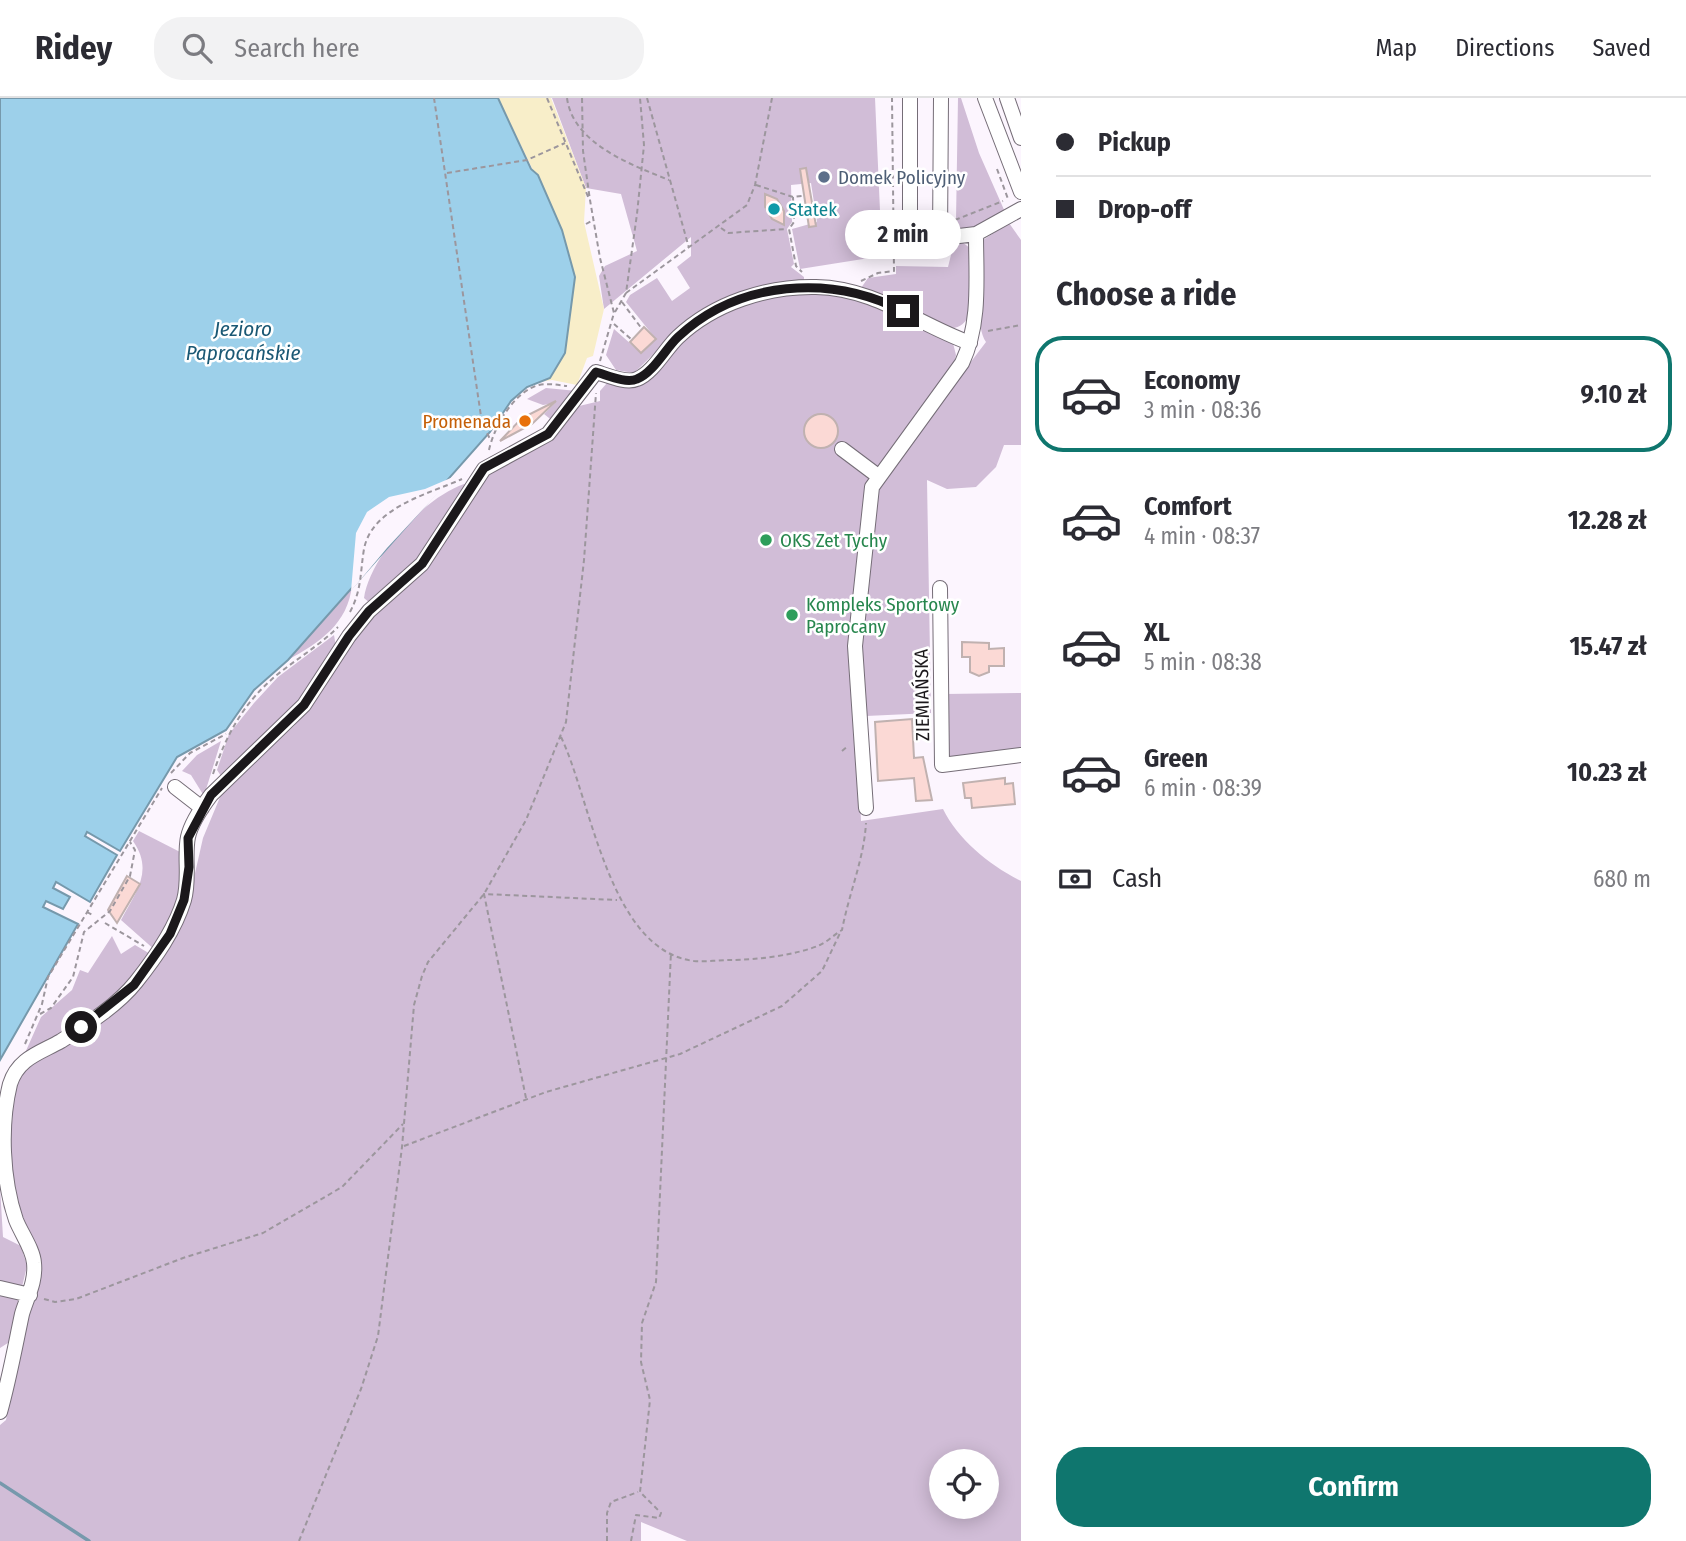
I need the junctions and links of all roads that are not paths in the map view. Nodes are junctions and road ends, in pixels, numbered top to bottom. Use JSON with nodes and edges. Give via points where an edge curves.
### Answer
{"nodes":[{"id":1,"x":910,"y":98,"type":"edge"},
{"id":2,"x":941,"y":98,"type":"edge"},
{"id":3,"x":985,"y":98,"type":"edge"},
{"id":4,"x":1007,"y":98,"type":"edge"},
{"id":5,"x":1021,"y":138,"type":"edge"},
{"id":6,"x":1021,"y":192,"type":"edge"},
{"id":7,"x":1021,"y":209,"type":"edge"},
{"id":8,"x":976,"y":234,"type":"junction"},
{"id":9,"x":940,"y":238,"type":"junction"},
{"id":10,"x":971,"y":338,"type":"junction"},
{"id":11,"x":842,"y":449,"type":"dead end"},
{"id":12,"x":878,"y":475,"type":"junction"},
{"id":13,"x":940,"y":588,"type":"dead end"},
{"id":14,"x":1021,"y":755,"type":"edge"},
{"id":15,"x":170,"y":785,"type":"road end"},
{"id":16,"x":206,"y":802,"type":"junction"},
{"id":17,"x":866,"y":808,"type":"road end"},
{"id":18,"x":0,"y":1288,"type":"edge"},
{"id":19,"x":30,"y":1295,"type":"junction"},
{"id":20,"x":0,"y":1412,"type":"edge"}],
"edges":[{"from":1,"to":9,"type":"street","via":[[910,231],[925,240]]},
{"from":2,"to":9,"type":"street"},
{"from":3,"to":6,"type":"street"},
{"from":4,"to":5,"type":"street"},
{"from":7,"to":8,"type":"street"},
{"from":8,"to":9,"type":"street"},
{"from":8,"to":10,"type":"street"},
{"from":10,"to":12,"type":"street","via":[[962,363]]},
{"from":10,"to":16,"type":"street","via":[[869,295],[791,288],[768,291],[713,312],[678,337],[640,378],[628,380],[596,372],[548,434],[484,468],[422,564],[369,611],[304,705]]},
{"from":11,"to":12,"type":"street"},
{"from":12,"to":17,"type":"street","via":[[869,499],[855,646]]},
{"from":13,"to":14,"type":"street","name":"ZIEMIAŃSKA","via":[[942,765]]},
{"from":15,"to":16,"type":"street"},
{"from":16,"to":19,"type":"street","via":[[188,838],[184,900],[157,953],[134,985],[71,1034],[26,1059],[10,1083],[3,1154],[13,1212],[35,1264]]},
{"from":18,"to":19,"type":"street"},
{"from":19,"to":20,"type":"street"}]}
